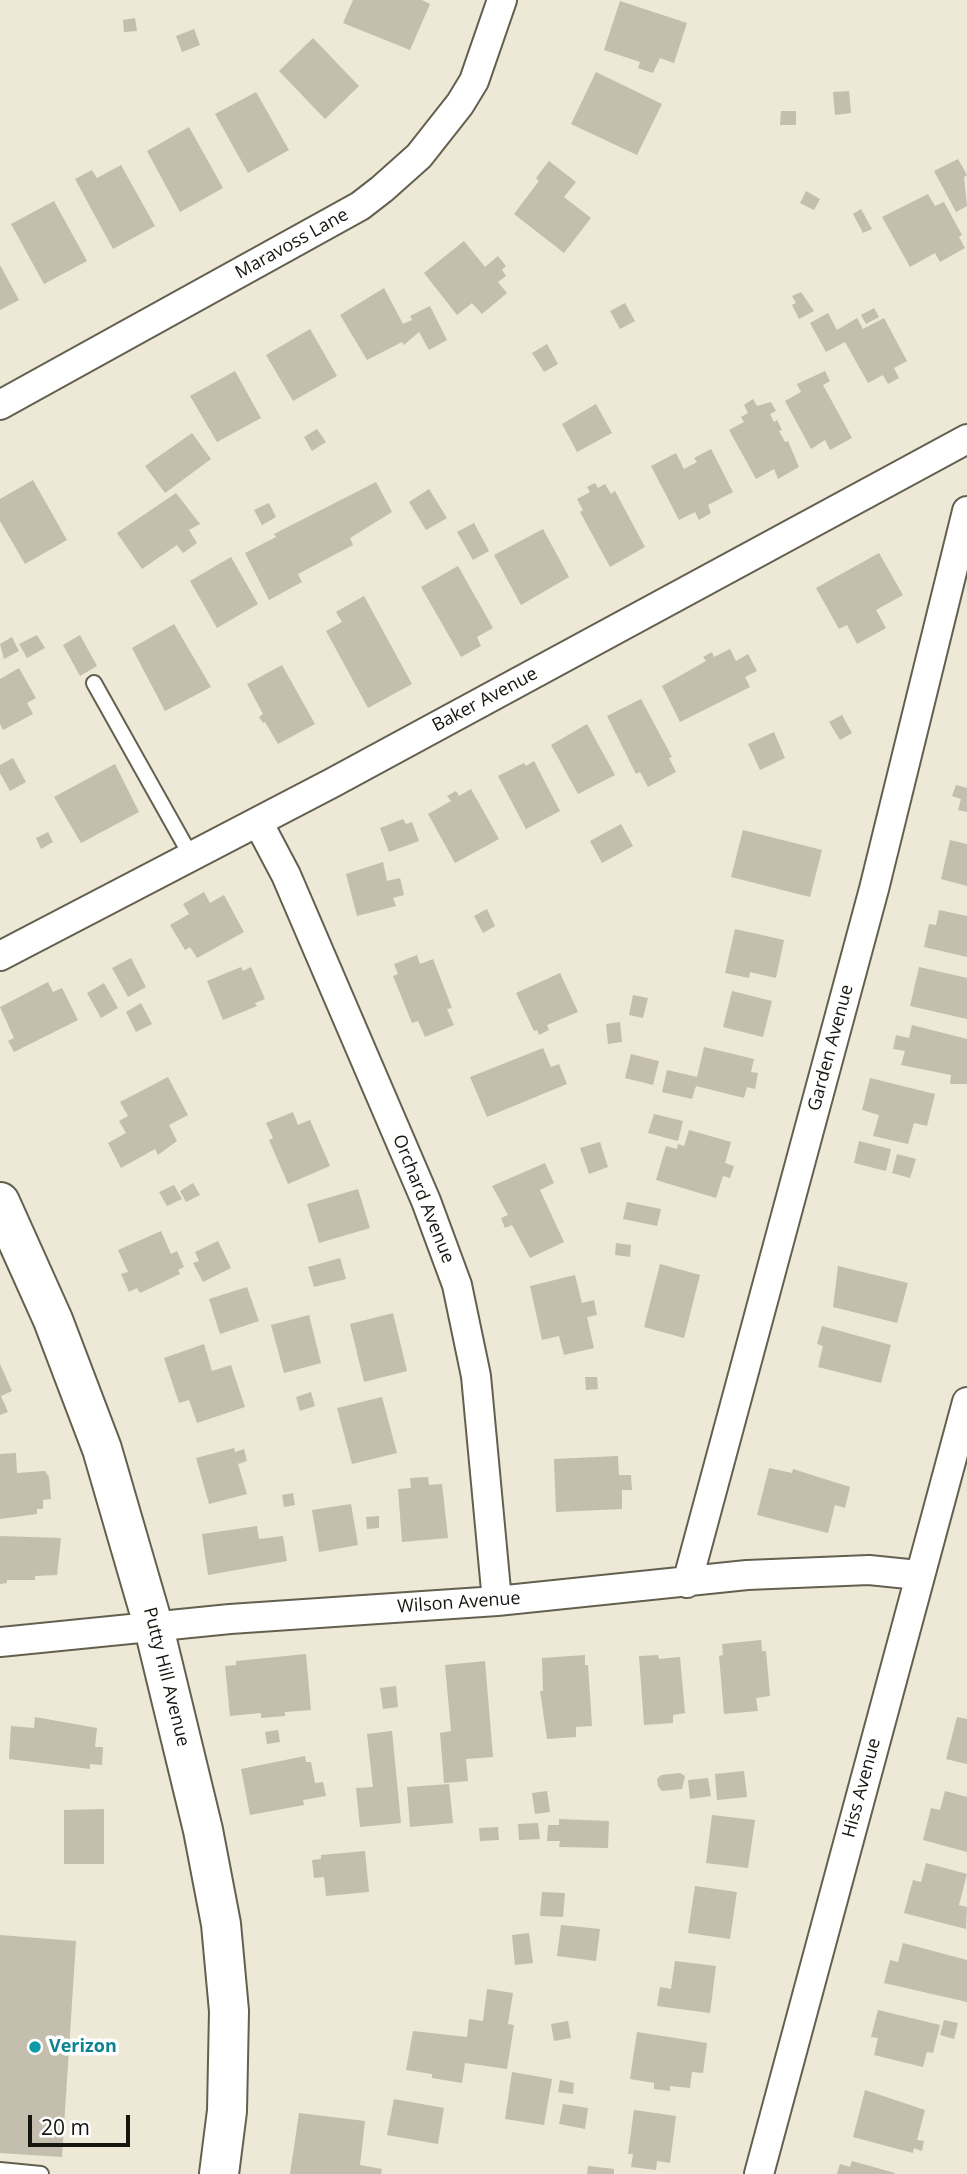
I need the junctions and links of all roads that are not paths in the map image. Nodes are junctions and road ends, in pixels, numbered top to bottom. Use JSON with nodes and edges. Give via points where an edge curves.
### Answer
{"nodes":[{"id":1,"x":502,"y":0,"type":"edge"},
{"id":2,"x":0,"y":405,"type":"edge"},
{"id":3,"x":963,"y":450,"type":"edge"},
{"id":4,"x":967,"y":511,"type":"edge"},
{"id":5,"x":94,"y":683,"type":"dead end"},
{"id":6,"x":258,"y":822,"type":"junction"},
{"id":7,"x":191,"y":856,"type":"junction"},
{"id":8,"x":0,"y":956,"type":"edge"},
{"id":9,"x":0,"y":1202,"type":"edge"},
{"id":10,"x":967,"y":1402,"type":"edge"},
{"id":11,"x":918,"y":1575,"type":"junction"},
{"id":12,"x":687,"y":1583,"type":"junction"},
{"id":13,"x":497,"y":1601,"type":"junction"},
{"id":14,"x":154,"y":1628,"type":"junction"},
{"id":15,"x":0,"y":1642,"type":"edge"},
{"id":16,"x":0,"y":2170,"type":"edge"},
{"id":17,"x":41,"y":2174,"type":"edge"},
{"id":18,"x":219,"y":2174,"type":"edge"},
{"id":19,"x":759,"y":2174,"type":"edge"}],
"edges":[{"from":1,"to":2,"type":"street","name":"Maravoss Lane","via":[[474,81],[419,156],[382,189],[360,206]]},
{"from":3,"to":6,"type":"street","name":"Baker Avenue"},
{"from":4,"to":12,"type":"street","name":"Garden Avenue","via":[[874,889]]},
{"from":5,"to":7,"type":"lane"},
{"from":6,"to":7,"type":"street","name":"Baker Avenue"},
{"from":6,"to":13,"type":"street","name":"Orchard Avenue","via":[[286,875],[457,1285],[476,1376]]},
{"from":7,"to":8,"type":"street","name":"Baker Avenue"},
{"from":9,"to":14,"type":"main road","name":"Putty Hill Avenue","via":[[78,1380]]},
{"from":10,"to":11,"type":"street","name":"Hiss Avenue"},
{"from":11,"to":12,"type":"street","name":"Wilson Avenue","via":[[857,1571],[747,1575]]},
{"from":11,"to":19,"type":"street","name":"Hiss Avenue"},
{"from":12,"to":13,"type":"street","name":"Wilson Avenue"},
{"from":13,"to":14,"type":"street","name":"Wilson Avenue"},
{"from":14,"to":15,"type":"street","name":"Wilson Avenue"},
{"from":14,"to":18,"type":"main road","name":"Putty Hill Avenue","via":[[221,1924],[229,2059]]},
{"from":16,"to":17,"type":"lane"}]}
